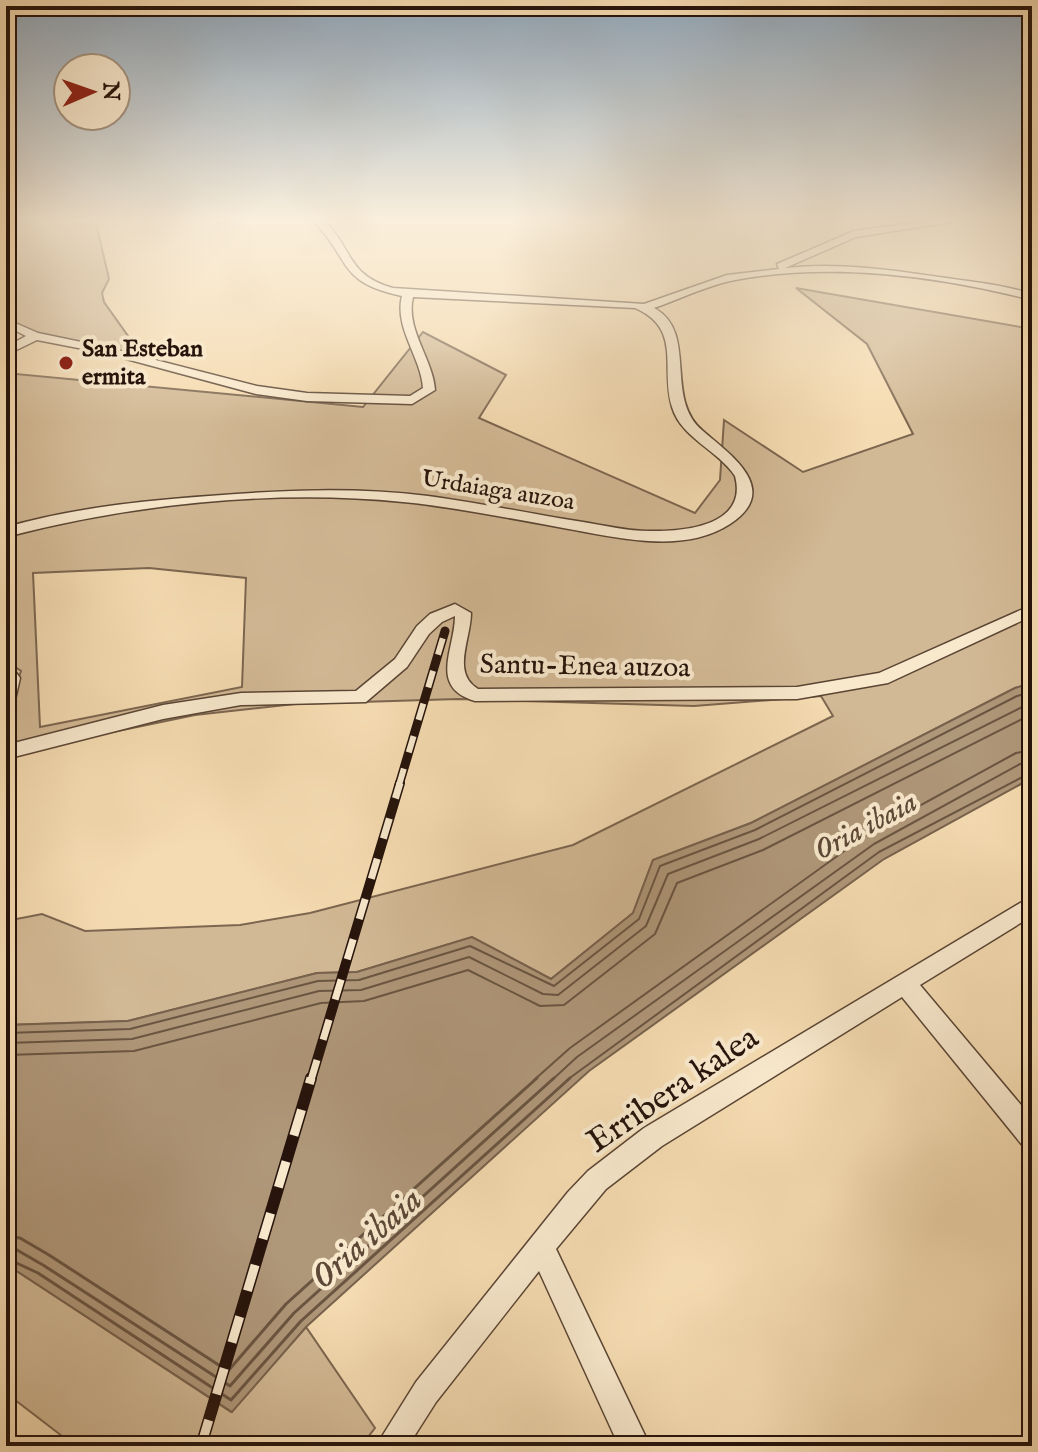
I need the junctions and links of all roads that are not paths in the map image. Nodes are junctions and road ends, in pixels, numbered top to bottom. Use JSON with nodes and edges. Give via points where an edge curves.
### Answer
{"nodes":[{"id":1,"x":379,"y":287,"type":"edge"},
{"id":2,"x":704,"y":287,"type":"edge"},
{"id":3,"x":984,"y":287,"type":"edge"},
{"id":4,"x":1024,"y":287,"type":"edge"},
{"id":5,"x":1008,"y":290,"type":"junction"},
{"id":6,"x":408,"y":294,"type":"junction"},
{"id":7,"x":1032,"y":297,"type":"edge"},
{"id":8,"x":647,"y":307,"type":"junction"},
{"id":9,"x":6,"y":322,"type":"edge"},
{"id":10,"x":35,"y":336,"type":"junction"},
{"id":11,"x":6,"y":352,"type":"edge"},
{"id":12,"x":6,"y":532,"type":"edge"},
{"id":13,"x":1032,"y":610,"type":"edge"},
{"id":14,"x":6,"y":671,"type":"edge"},
{"id":15,"x":6,"y":700,"type":"edge"},
{"id":16,"x":6,"y":752,"type":"edge"},
{"id":17,"x":1032,"y":905,"type":"edge"},
{"id":18,"x":905,"y":984,"type":"junction"},
{"id":19,"x":1032,"y":1137,"type":"edge"},
{"id":20,"x":542,"y":1248,"type":"junction"},
{"id":21,"x":391,"y":1446,"type":"edge"},
{"id":22,"x":635,"y":1446,"type":"edge"}],
"edges":[{"from":1,"to":6,"type":"street"},
{"from":2,"to":8,"type":"street"},
{"from":3,"to":5,"type":"street"},
{"from":4,"to":5,"type":"street"},
{"from":5,"to":7,"type":"street"},
{"from":6,"to":8,"type":"street"},
{"from":6,"to":10,"type":"street","via":[[413,338],[430,381],[429,390],[412,400],[256,390]]},
{"from":8,"to":12,"type":"street","name":"Urdaiaga auzoa","via":[[660,317],[674,350],[679,413],[746,483],[734,514],[715,525],[690,533],[644,536],[417,499],[301,493],[109,508]]},
{"from":9,"to":10,"type":"street"},
{"from":10,"to":11,"type":"street"},
{"from":13,"to":16,"type":"street","name":"Santu-Enea auzoa","via":[[882,679],[797,693],[475,695],[456,681],[464,622],[463,613],[455,609],[423,630],[401,663],[360,697],[241,699],[163,712]]},
{"from":14,"to":15,"type":"street","via":[[11,688]]},
{"from":17,"to":18,"type":"street","name":"Erribera kalea"},
{"from":18,"to":19,"type":"street"},
{"from":18,"to":20,"type":"street","name":"Erribera kalea","via":[[653,1137],[597,1180]]},
{"from":20,"to":21,"type":"street","name":"Erribera kalea","via":[[426,1392]]},
{"from":20,"to":22,"type":"street"}]}
